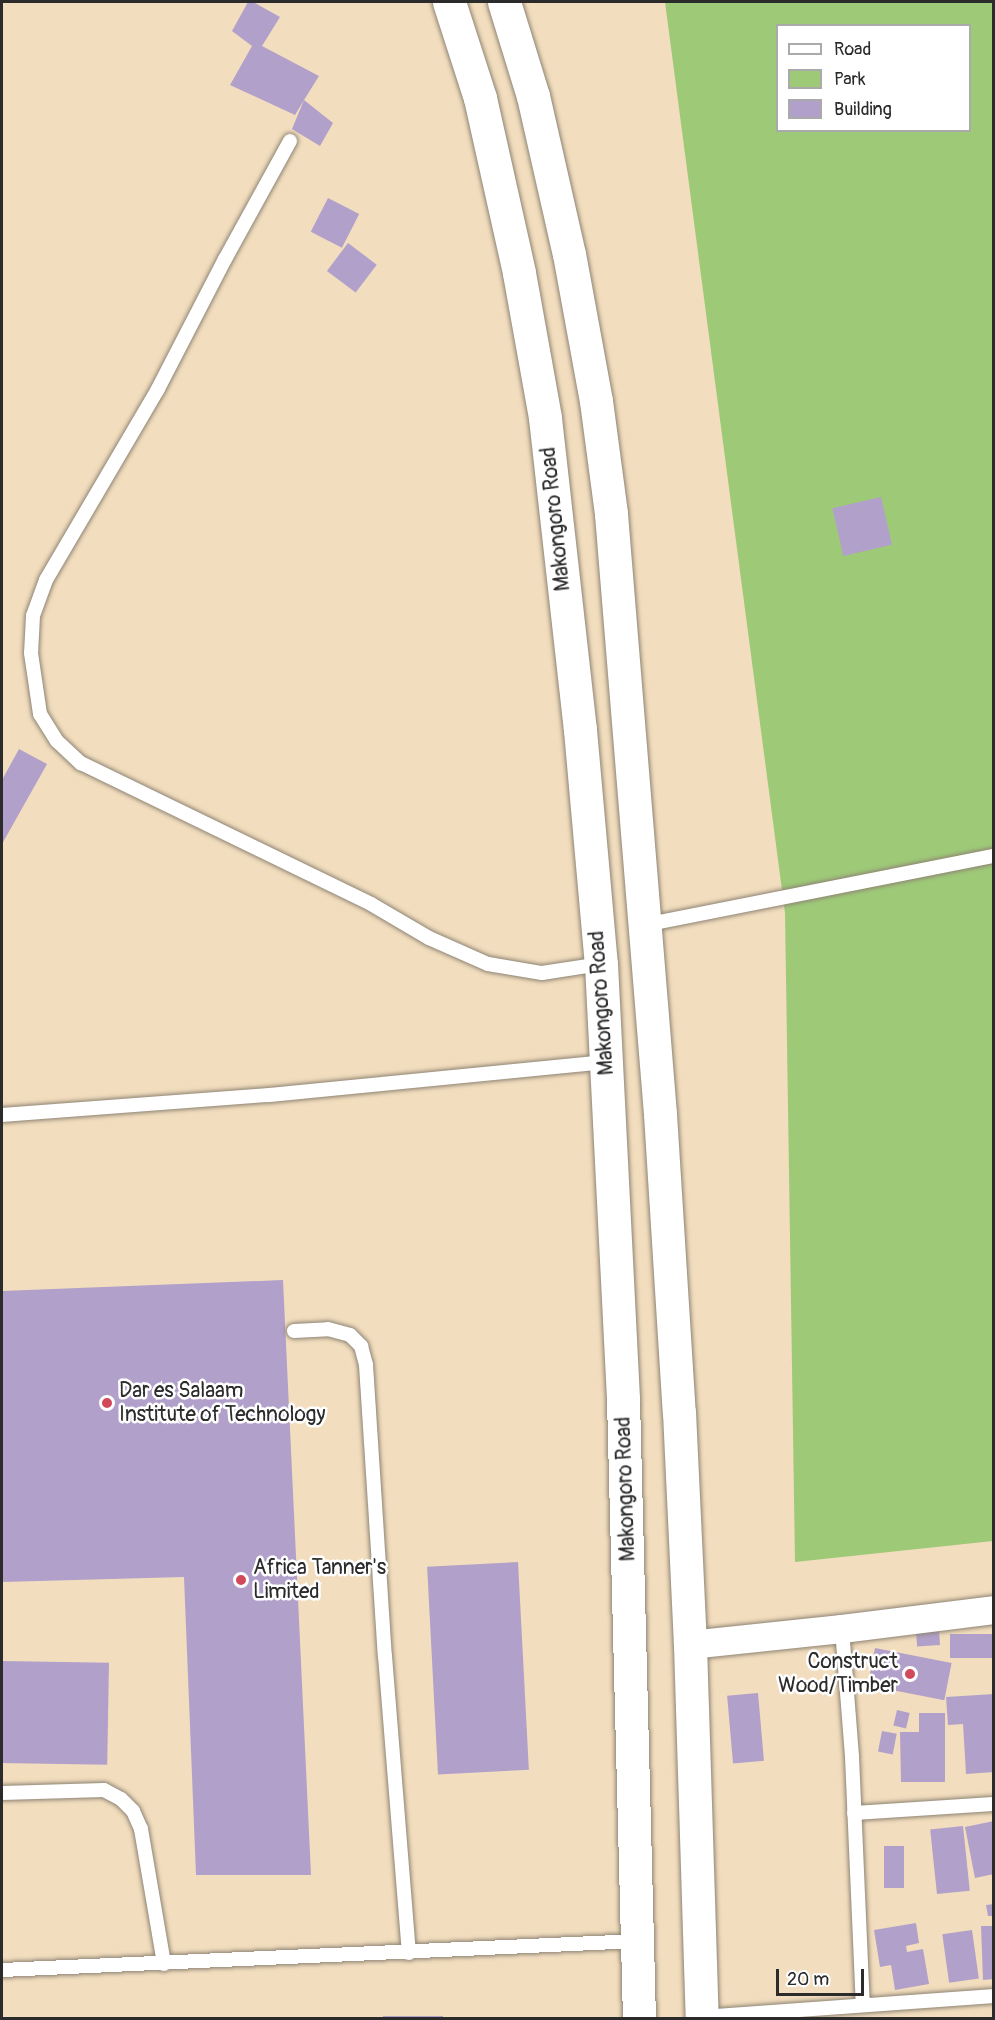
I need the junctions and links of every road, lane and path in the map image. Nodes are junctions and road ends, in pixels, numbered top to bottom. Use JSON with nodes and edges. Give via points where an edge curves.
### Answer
{"nodes":[{"id":1,"x":449,"y":2,"type":"edge"},
{"id":2,"x":504,"y":2,"type":"edge"},
{"id":3,"x":290,"y":141,"type":"dead end"},
{"id":4,"x":993,"y":856,"type":"edge"},
{"id":5,"x":644,"y":925,"type":"junction"},
{"id":6,"x":601,"y":964,"type":"junction"},
{"id":7,"x":606,"y":1062,"type":"junction"},
{"id":8,"x":2,"y":1115,"type":"edge"},
{"id":9,"x":294,"y":1331,"type":"dead end"},
{"id":10,"x":993,"y":1610,"type":"edge"},
{"id":11,"x":842,"y":1629,"type":"junction"},
{"id":12,"x":690,"y":1645,"type":"junction"},
{"id":13,"x":2,"y":1793,"type":"edge"},
{"id":14,"x":993,"y":1804,"type":"edge"},
{"id":15,"x":854,"y":1813,"type":"junction"},
{"id":16,"x":637,"y":1941,"type":"junction"},
{"id":17,"x":410,"y":1953,"type":"junction"},
{"id":18,"x":164,"y":1964,"type":"junction"},
{"id":19,"x":2,"y":1970,"type":"edge"},
{"id":20,"x":993,"y":1996,"type":"edge"},
{"id":21,"x":863,"y":2005,"type":"junction"},
{"id":22,"x":702,"y":2018,"type":"edge"},
{"id":23,"x":639,"y":2019,"type":"edge"}],
"edges":[{"from":1,"to":6,"type":"main road","name":"Makongoro Road","via":[[482,109],[519,273],[545,418]]},
{"from":2,"to":5,"type":"main road","via":[[533,96],[569,254],[596,401],[611,514]]},
{"from":3,"to":6,"type":"lane","via":[[158,389],[46,580],[33,616],[31,653],[40,714],[57,741],[81,763],[371,904],[429,938],[488,964],[542,973]]},
{"from":4,"to":5,"type":"lane"},
{"from":5,"to":12,"type":"main road","via":[[660,1114]]},
{"from":6,"to":7,"type":"main road","name":"Makongoro Road"},
{"from":7,"to":8,"type":"lane","via":[[257,1096]]},
{"from":7,"to":16,"type":"main road","name":"Makongoro Road","via":[[623,1400]]},
{"from":9,"to":17,"type":"lane","via":[[328,1329],[350,1335],[361,1346],[366,1365]]},
{"from":10,"to":11,"type":"street"},
{"from":11,"to":12,"type":"street"},
{"from":11,"to":15,"type":"lane"},
{"from":12,"to":22,"type":"main road"},
{"from":13,"to":18,"type":"lane","via":[[104,1790],[133,1811],[141,1829]]},
{"from":14,"to":15,"type":"lane"},
{"from":15,"to":21,"type":"lane"},
{"from":16,"to":17,"type":"lane"},
{"from":16,"to":23,"type":"main road","name":"Makongoro Road"},
{"from":17,"to":18,"type":"lane"},
{"from":18,"to":19,"type":"lane"},
{"from":20,"to":21,"type":"lane"},
{"from":21,"to":22,"type":"lane"}]}
